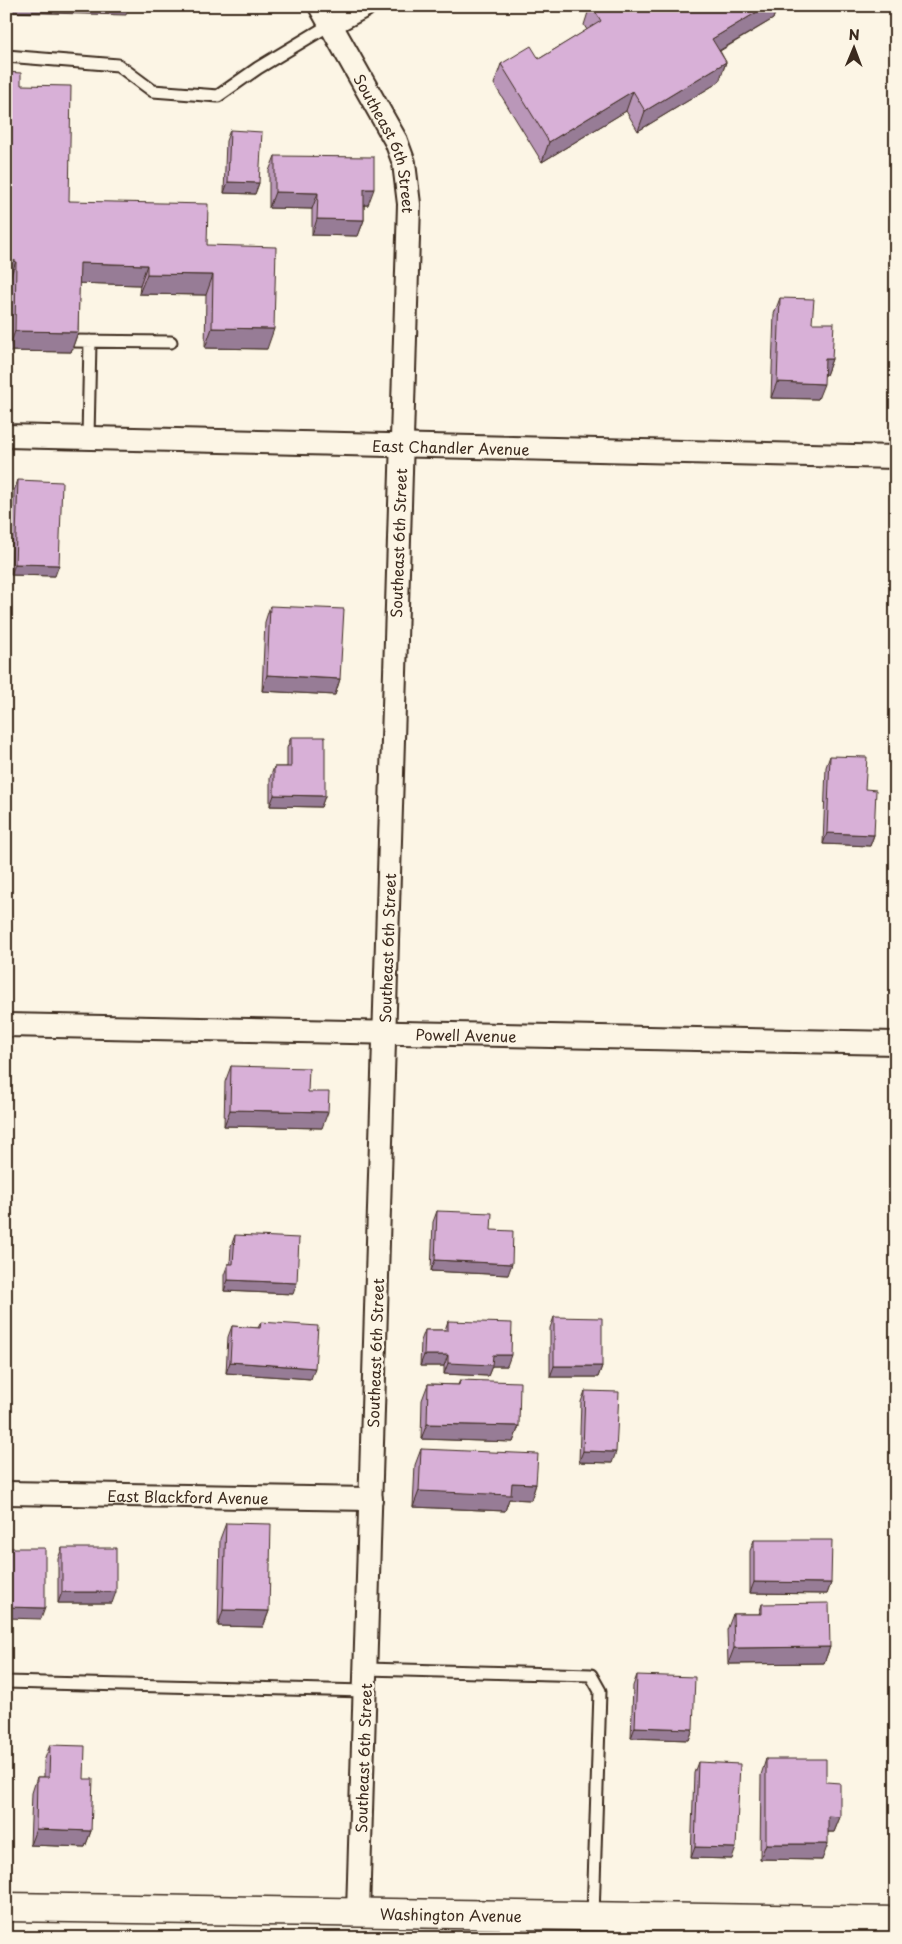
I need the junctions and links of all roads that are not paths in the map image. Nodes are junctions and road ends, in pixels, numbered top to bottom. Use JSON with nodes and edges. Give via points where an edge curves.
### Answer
{"nodes":[{"id":1,"x":364,"y":6,"type":"edge"},
{"id":2,"x":325,"y":15,"type":"edge"},
{"id":3,"x":6,"y":56,"type":"edge"},
{"id":4,"x":71,"y":341,"type":"edge"},
{"id":5,"x":90,"y":341,"type":"junction"},
{"id":6,"x":171,"y":342,"type":"dead end"},
{"id":7,"x":6,"y":436,"type":"edge"},
{"id":8,"x":88,"y":438,"type":"junction"},
{"id":9,"x":401,"y":446,"type":"junction"},
{"id":10,"x":896,"y":458,"type":"edge"},
{"id":11,"x":6,"y":1025,"type":"edge"},
{"id":12,"x":384,"y":1034,"type":"junction"},
{"id":13,"x":896,"y":1043,"type":"edge"},
{"id":14,"x":6,"y":1493,"type":"edge"},
{"id":15,"x":372,"y":1499,"type":"junction"},
{"id":16,"x":366,"y":1669,"type":"junction"},
{"id":17,"x":6,"y":1682,"type":"edge"},
{"id":18,"x":365,"y":1691,"type":"junction"},
{"id":19,"x":6,"y":1907,"type":"edge"},
{"id":20,"x":358,"y":1912,"type":"junction"},
{"id":21,"x":593,"y":1916,"type":"junction"},
{"id":22,"x":896,"y":1921,"type":"edge"},
{"id":23,"x":511,"y":1927,"type":"edge"}],
"edges":[{"from":1,"to":2,"type":"street"},
{"from":2,"to":3,"type":"lane","via":[[218,96],[153,91],[118,65]]},
{"from":2,"to":9,"type":"street","name":"Southeast 6th Street","via":[[384,116],[404,163],[409,204]]},
{"from":4,"to":5,"type":"lane"},
{"from":5,"to":6,"type":"lane"},
{"from":5,"to":8,"type":"lane"},
{"from":7,"to":8,"type":"street","name":"East Chandler Avenue"},
{"from":8,"to":9,"type":"street","name":"East Chandler Avenue"},
{"from":9,"to":10,"type":"street","name":"East Chandler Avenue"},
{"from":9,"to":12,"type":"street","name":"Southeast 6th Street"},
{"from":11,"to":12,"type":"street","name":"Powell Avenue"},
{"from":12,"to":13,"type":"street","name":"Powell Avenue"},
{"from":12,"to":15,"type":"street","name":"Southeast 6th Street"},
{"from":14,"to":15,"type":"street","name":"East Blackford Avenue"},
{"from":15,"to":16,"type":"street","name":"Southeast 6th Street"},
{"from":16,"to":18,"type":"street","name":"Southeast 6th Street"},
{"from":16,"to":21,"type":"lane","via":[[591,1676],[600,1691]]},
{"from":17,"to":18,"type":"lane"},
{"from":18,"to":20,"type":"street","name":"Southeast 6th Street"},
{"from":19,"to":20,"type":"street","name":"Washington Avenue"},
{"from":20,"to":23,"type":"street","name":"Washington Avenue"},
{"from":21,"to":22,"type":"street","name":"Washington Avenue"},
{"from":21,"to":23,"type":"street","name":"Washington Avenue"}]}
